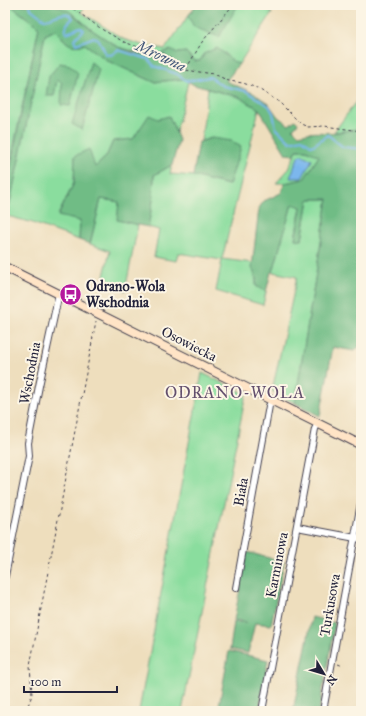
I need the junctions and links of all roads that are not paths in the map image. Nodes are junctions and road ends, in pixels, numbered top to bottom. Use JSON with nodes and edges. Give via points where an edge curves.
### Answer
{"nodes":[{"id":1,"x":5,"y":267,"type":"edge"},
{"id":2,"x":59,"y":293,"type":"junction"},
{"id":3,"x":272,"y":400,"type":"junction"},
{"id":4,"x":318,"y":423,"type":"junction"},
{"id":5,"x":361,"y":445,"type":"edge"},
{"id":6,"x":361,"y":503,"type":"edge"},
{"id":7,"x":297,"y":527,"type":"junction"},
{"id":8,"x":358,"y":539,"type":"edge"},
{"id":9,"x":5,"y":576,"type":"edge"},
{"id":10,"x":236,"y":588,"type":"dead end"},
{"id":11,"x":262,"y":711,"type":"edge"},
{"id":12,"x":323,"y":711,"type":"edge"}],
"edges":[{"from":1,"to":2,"type":"street","name":"Osowiecka"},
{"from":2,"to":3,"type":"street","name":"Osowiecka"},
{"from":2,"to":9,"type":"street","name":"Wschodnia","via":[[28,443],[29,456]]},
{"from":3,"to":4,"type":"street","name":"Osowiecka"},
{"from":3,"to":10,"type":"street","name":"Biała"},
{"from":4,"to":5,"type":"street","name":"Osowiecka"},
{"from":4,"to":7,"type":"street","name":"Karminowa"},
{"from":6,"to":8,"type":"street","name":"Turkusowa"},
{"from":7,"to":8,"type":"street"},
{"from":7,"to":11,"type":"street","name":"Karminowa"},
{"from":8,"to":12,"type":"street","name":"Turkusowa"}]}
